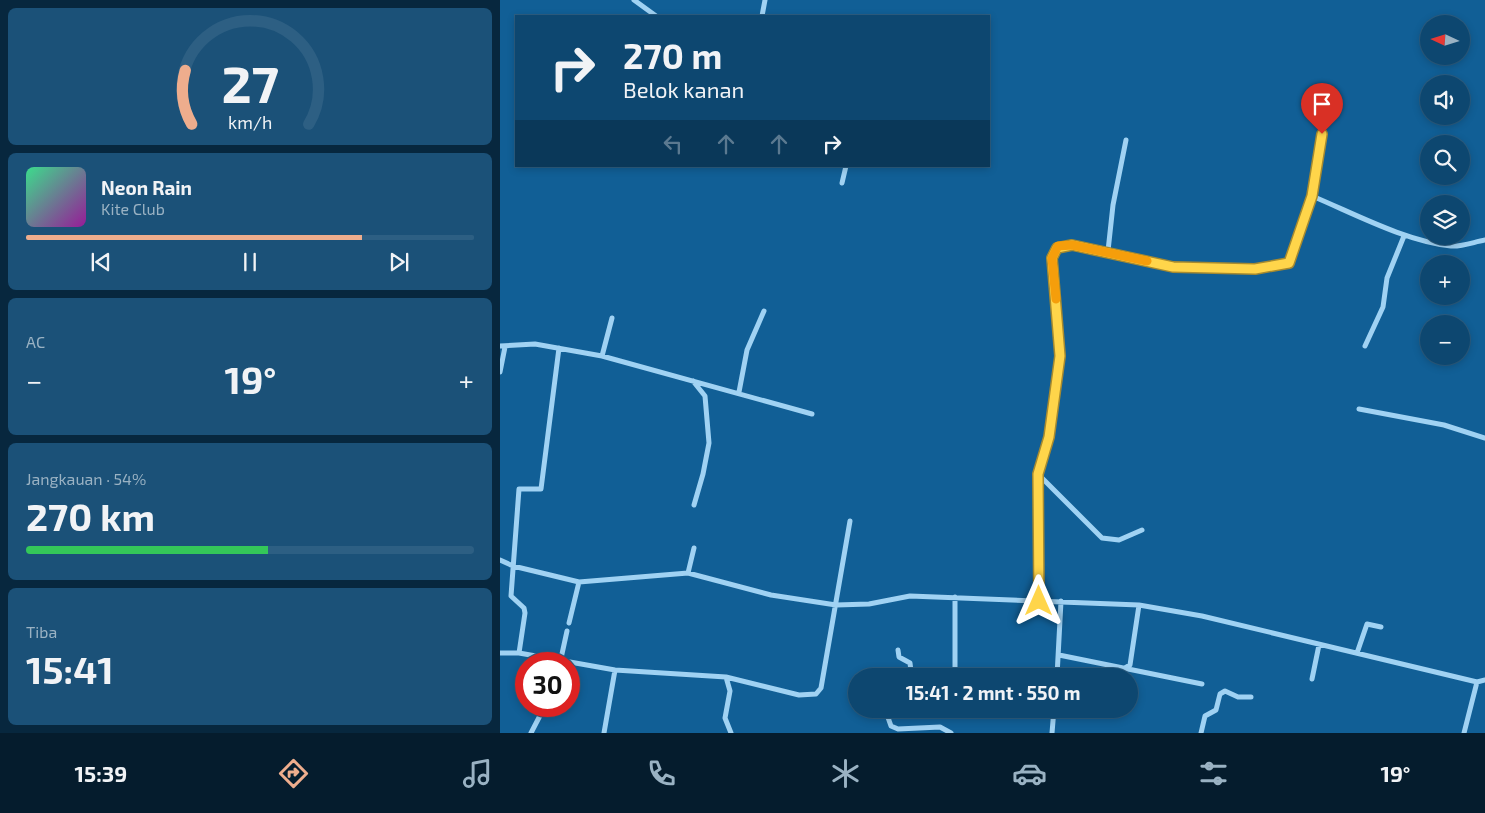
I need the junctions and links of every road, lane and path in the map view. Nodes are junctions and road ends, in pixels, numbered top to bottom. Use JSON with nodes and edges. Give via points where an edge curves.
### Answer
{"nodes":[{"id":1,"x":634,"y":0,"type":"edge"},
{"id":2,"x":765,"y":0,"type":"edge"},
{"id":3,"x":655,"y":15,"type":"edge"},
{"id":4,"x":762,"y":15,"type":"edge"},
{"id":5,"x":1322,"y":134,"type":"dead end"},
{"id":6,"x":1126,"y":140,"type":"dead end"},
{"id":7,"x":846,"y":167,"type":"edge"},
{"id":8,"x":842,"y":183,"type":"dead end"},
{"id":9,"x":1312,"y":196,"type":"junction"},
{"id":10,"x":1404,"y":236,"type":"junction"},
{"id":11,"x":1485,"y":240,"type":"edge"},
{"id":12,"x":1108,"y":251,"type":"junction"},
{"id":13,"x":764,"y":311,"type":"dead end"},
{"id":14,"x":612,"y":318,"type":"dead end"},
{"id":15,"x":1365,"y":346,"type":"dead end"},
{"id":16,"x":502,"y":347,"type":"edge"},
{"id":17,"x":559,"y":348,"type":"junction"},
{"id":18,"x":602,"y":356,"type":"junction"},
{"id":19,"x":500,"y":372,"type":"edge"},
{"id":20,"x":693,"y":380,"type":"junction"},
{"id":21,"x":739,"y":392,"type":"junction"},
{"id":22,"x":1359,"y":409,"type":"dead end"},
{"id":23,"x":812,"y":414,"type":"dead end"},
{"id":24,"x":1485,"y":438,"type":"edge"},
{"id":25,"x":1038,"y":474,"type":"junction"},
{"id":26,"x":694,"y":505,"type":"dead end"},
{"id":27,"x":850,"y":521,"type":"dead end"},
{"id":28,"x":1142,"y":530,"type":"dead end"},
{"id":29,"x":694,"y":548,"type":"dead end"},
{"id":30,"x":500,"y":560,"type":"edge"},
{"id":31,"x":513,"y":566,"type":"junction"},
{"id":32,"x":688,"y":572,"type":"junction"},
{"id":33,"x":579,"y":582,"type":"junction"},
{"id":34,"x":956,"y":597,"type":"junction"},
{"id":35,"x":1039,"y":601,"type":"junction"},
{"id":36,"x":1062,"y":602,"type":"junction"},
{"id":37,"x":836,"y":605,"type":"junction"},
{"id":38,"x":1139,"y":605,"type":"junction"},
{"id":39,"x":569,"y":623,"type":"dead end"},
{"id":40,"x":1381,"y":627,"type":"dead end"},
{"id":41,"x":567,"y":631,"type":"dead end"},
{"id":42,"x":1318,"y":645,"type":"junction"},
{"id":43,"x":898,"y":650,"type":"dead end"},
{"id":44,"x":518,"y":652,"type":"edge"},
{"id":45,"x":562,"y":652,"type":"edge"},
{"id":46,"x":500,"y":653,"type":"edge"},
{"id":47,"x":515,"y":653,"type":"edge"},
{"id":48,"x":1357,"y":653,"type":"junction"},
{"id":49,"x":1059,"y":655,"type":"junction"},
{"id":50,"x":580,"y":665,"type":"edge"},
{"id":51,"x":1058,"y":668,"type":"edge"},
{"id":52,"x":1124,"y":668,"type":"joint"},
{"id":53,"x":615,"y":670,"type":"junction"},
{"id":54,"x":1138,"y":671,"type":"edge"},
{"id":55,"x":726,"y":677,"type":"junction"},
{"id":56,"x":1312,"y":679,"type":"dead end"},
{"id":57,"x":1485,"y":680,"type":"edge"},
{"id":58,"x":1476,"y":682,"type":"junction"},
{"id":59,"x":1202,"y":684,"type":"dead end"},
{"id":60,"x":1251,"y":697,"type":"dead end"},
{"id":61,"x":539,"y":717,"type":"edge"},
{"id":62,"x":888,"y":718,"type":"edge"},
{"id":63,"x":1053,"y":718,"type":"edge"},
{"id":64,"x":531,"y":733,"type":"edge"},
{"id":65,"x":604,"y":733,"type":"edge"},
{"id":66,"x":731,"y":733,"type":"edge"},
{"id":67,"x":950,"y":733,"type":"edge"},
{"id":68,"x":1052,"y":733,"type":"edge"},
{"id":69,"x":1201,"y":733,"type":"edge"},
{"id":70,"x":1464,"y":733,"type":"edge"}],
"edges":[{"from":1,"to":3,"type":"street"},
{"from":2,"to":4,"type":"street"},
{"from":5,"to":9,"type":"street"},
{"from":6,"to":12,"type":"street"},
{"from":7,"to":8,"type":"street"},
{"from":9,"to":10,"type":"street"},
{"from":9,"to":12,"type":"street","via":[[1289,263],[1255,269],[1173,267]]},
{"from":10,"to":11,"type":"street","via":[[1452,246]]},
{"from":10,"to":15,"type":"street","via":[[1387,278],[1383,307]]},
{"from":12,"to":25,"type":"street","via":[[1058,246],[1052,258],[1060,356],[1049,437]]},
{"from":13,"to":21,"type":"street","via":[[747,350]]},
{"from":14,"to":18,"type":"street"},
{"from":16,"to":17,"type":"street","via":[[535,344]]},
{"from":16,"to":19,"type":"street"},
{"from":17,"to":18,"type":"street"},
{"from":17,"to":31,"type":"street","via":[[542,489],[519,489]]},
{"from":18,"to":20,"type":"street"},
{"from":20,"to":21,"type":"street"},
{"from":20,"to":26,"type":"street","via":[[705,396],[709,443]]},
{"from":21,"to":23,"type":"street"},
{"from":22,"to":24,"type":"street","via":[[1444,425]]},
{"from":25,"to":28,"type":"street","via":[[1102,538],[1119,540]]},
{"from":25,"to":35,"type":"street"},
{"from":27,"to":37,"type":"street"},
{"from":29,"to":32,"type":"street"},
{"from":30,"to":31,"type":"street"},
{"from":31,"to":33,"type":"street"},
{"from":31,"to":44,"type":"street","via":[[511,596],[524,608],[525,614]]},
{"from":32,"to":33,"type":"street"},
{"from":32,"to":37,"type":"street","via":[[771,595]]},
{"from":33,"to":39,"type":"street"},
{"from":34,"to":35,"type":"street"},
{"from":34,"to":37,"type":"street","via":[[910,596],[869,604]]},
{"from":34,"to":43,"type":"street","via":[[954,671],[948,675],[911,671],[910,663],[899,658]]},
{"from":35,"to":36,"type":"street"},
{"from":36,"to":38,"type":"street"},
{"from":36,"to":49,"type":"street"},
{"from":37,"to":55,"type":"street","via":[[821,688],[816,694],[800,695]]},
{"from":38,"to":42,"type":"street","via":[[1202,616]]},
{"from":38,"to":52,"type":"street","via":[[1130,665]]},
{"from":40,"to":48,"type":"street","via":[[1367,624]]},
{"from":41,"to":45,"type":"street"},
{"from":42,"to":48,"type":"street"},
{"from":42,"to":56,"type":"street"},
{"from":46,"to":47,"type":"street"},
{"from":48,"to":58,"type":"street"},
{"from":49,"to":51,"type":"street"},
{"from":49,"to":52,"type":"street"},
{"from":50,"to":53,"type":"street"},
{"from":53,"to":55,"type":"street"},
{"from":53,"to":65,"type":"street"},
{"from":54,"to":59,"type":"street"},
{"from":55,"to":66,"type":"street","via":[[730,691],[725,718]]},
{"from":57,"to":58,"type":"street"},
{"from":58,"to":70,"type":"street"},
{"from":60,"to":69,"type":"street","via":[[1238,697],[1225,691],[1220,694],[1216,710],[1205,716]]},
{"from":61,"to":64,"type":"street"},
{"from":62,"to":67,"type":"street","via":[[891,726],[898,729],[940,727]]},
{"from":63,"to":68,"type":"street"}]}
